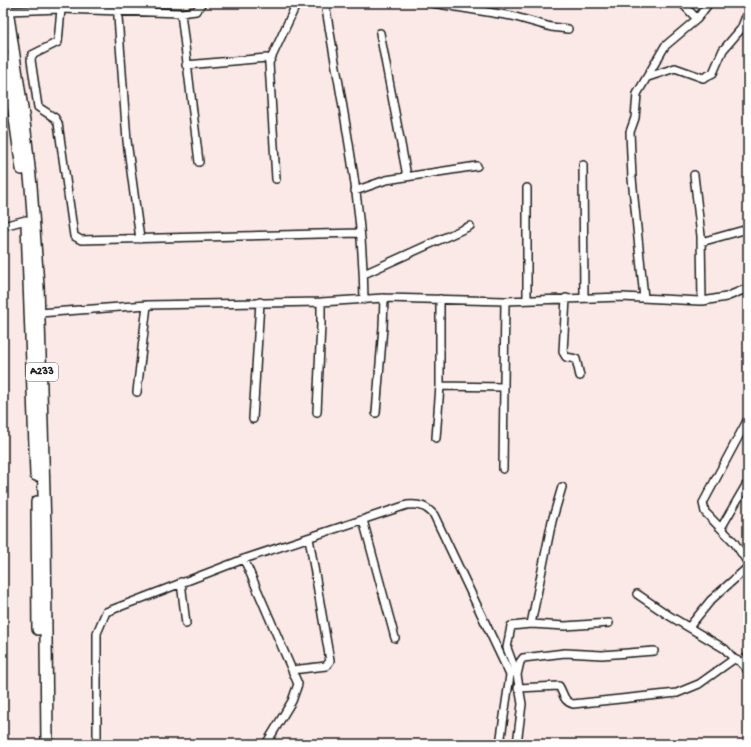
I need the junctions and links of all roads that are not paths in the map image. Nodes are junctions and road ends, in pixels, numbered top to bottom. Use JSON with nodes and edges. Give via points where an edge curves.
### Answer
{"nodes":[{"id":1,"x":202,"y":3,"type":"edge"},
{"id":2,"x":297,"y":3,"type":"edge"},
{"id":3,"x":325,"y":3,"type":"edge"},
{"id":4,"x":432,"y":3,"type":"edge"},
{"id":5,"x":682,"y":3,"type":"edge"},
{"id":6,"x":709,"y":3,"type":"edge"},
{"id":7,"x":26,"y":6,"type":"edge"},
{"id":8,"x":7,"y":7,"type":"edge"},
{"id":9,"x":60,"y":7,"type":"edge"},
{"id":10,"x":117,"y":7,"type":"edge"},
{"id":11,"x":748,"y":11,"type":"edge"},
{"id":12,"x":181,"y":13,"type":"junction"},
{"id":13,"x":697,"y":19,"type":"junction"},
{"id":14,"x":568,"y":29,"type":"dead end"},
{"id":15,"x":3,"y":31,"type":"edge"},
{"id":16,"x":380,"y":33,"type":"dead end"},
{"id":17,"x":269,"y":63,"type":"junction"},
{"id":18,"x":186,"y":65,"type":"junction"},
{"id":19,"x":648,"y":77,"type":"junction"},
{"id":20,"x":199,"y":162,"type":"dead end"},
{"id":21,"x":583,"y":165,"type":"dead end"},
{"id":22,"x":477,"y":166,"type":"dead end"},
{"id":23,"x":694,"y":175,"type":"dead end"},
{"id":24,"x":407,"y":176,"type":"junction"},
{"id":25,"x":276,"y":179,"type":"dead end"},
{"id":26,"x":527,"y":188,"type":"dead end"},
{"id":27,"x":355,"y":191,"type":"junction"},
{"id":28,"x":26,"y":220,"type":"junction"},
{"id":29,"x":3,"y":226,"type":"edge"},
{"id":30,"x":470,"y":226,"type":"dead end"},
{"id":31,"x":748,"y":232,"type":"edge"},
{"id":32,"x":360,"y":233,"type":"junction"},
{"id":33,"x":140,"y":239,"type":"junction"},
{"id":34,"x":701,"y":242,"type":"junction"},
{"id":35,"x":364,"y":274,"type":"junction"},
{"id":36,"x":748,"y":288,"type":"edge"},
{"id":37,"x":584,"y":297,"type":"junction"},
{"id":38,"x":384,"y":298,"type":"junction"},
{"id":39,"x":566,"y":298,"type":"junction"},
{"id":40,"x":644,"y":298,"type":"junction"},
{"id":41,"x":440,"y":299,"type":"junction"},
{"id":42,"x":364,"y":300,"type":"junction"},
{"id":43,"x":527,"y":300,"type":"junction"},
{"id":44,"x":702,"y":300,"type":"junction"},
{"id":45,"x":505,"y":301,"type":"junction"},
{"id":46,"x":260,"y":302,"type":"junction"},
{"id":47,"x":321,"y":302,"type":"junction"},
{"id":48,"x":147,"y":305,"type":"junction"},
{"id":49,"x":39,"y":313,"type":"junction"},
{"id":50,"x":580,"y":376,"type":"dead end"},
{"id":51,"x":440,"y":386,"type":"junction"},
{"id":52,"x":503,"y":387,"type":"junction"},
{"id":53,"x":137,"y":392,"type":"dead end"},
{"id":54,"x":317,"y":412,"type":"dead end"},
{"id":55,"x":376,"y":413,"type":"dead end"},
{"id":56,"x":253,"y":419,"type":"dead end"},
{"id":57,"x":748,"y":419,"type":"edge"},
{"id":58,"x":436,"y":438,"type":"dead end"},
{"id":59,"x":503,"y":469,"type":"dead end"},
{"id":60,"x":746,"y":485,"type":"dead end"},
{"id":61,"x":562,"y":487,"type":"dead end"},
{"id":62,"x":363,"y":520,"type":"junction"},
{"id":63,"x":721,"y":528,"type":"junction"},
{"id":64,"x":41,"y":529,"type":"junction"},
{"id":65,"x":309,"y":538,"type":"junction"},
{"id":66,"x":244,"y":559,"type":"junction"},
{"id":67,"x":748,"y":563,"type":"edge"},
{"id":68,"x":748,"y":567,"type":"edge"},
{"id":69,"x":181,"y":582,"type":"junction"},
{"id":70,"x":637,"y":594,"type":"dead end"},
{"id":71,"x":609,"y":623,"type":"dead end"},
{"id":72,"x":186,"y":624,"type":"dead end"},
{"id":73,"x":531,"y":624,"type":"junction"},
{"id":74,"x":689,"y":627,"type":"junction"},
{"id":75,"x":395,"y":638,"type":"dead end"},
{"id":76,"x":654,"y":651,"type":"dead end"},
{"id":77,"x":748,"y":656,"type":"edge"},
{"id":78,"x":734,"y":659,"type":"junction"},
{"id":79,"x":742,"y":664,"type":"junction"},
{"id":80,"x":292,"y":670,"type":"junction"},
{"id":81,"x":748,"y":671,"type":"edge"},
{"id":82,"x":517,"y":675,"type":"junction"},
{"id":83,"x":518,"y":688,"type":"junction"},
{"id":84,"x":40,"y":744,"type":"edge"},
{"id":85,"x":47,"y":744,"type":"edge"},
{"id":86,"x":97,"y":744,"type":"edge"},
{"id":87,"x":266,"y":744,"type":"edge"},
{"id":88,"x":500,"y":744,"type":"edge"},
{"id":89,"x":517,"y":744,"type":"edge"}],
"edges":[{"from":1,"to":12,"type":"street","via":[[196,11]]},
{"from":2,"to":17,"type":"street"},
{"from":3,"to":27,"type":"street"},
{"from":4,"to":14,"type":"street","via":[[512,16]]},
{"from":5,"to":13,"type":"street"},
{"from":6,"to":13,"type":"street"},
{"from":7,"to":8,"type":"street"},
{"from":7,"to":9,"type":"street"},
{"from":8,"to":49,"type":"highway","number":"A233","via":[[31,186]]},
{"from":9,"to":10,"type":"street"},
{"from":9,"to":33,"type":"street","via":[[58,42],[32,55],[31,60],[38,107],[55,118],[58,123],[72,232],[81,240]]},
{"from":10,"to":12,"type":"street"},
{"from":10,"to":33,"type":"street","via":[[127,141]]},
{"from":11,"to":19,"type":"street","via":[[741,29],[723,50],[713,72],[703,78],[675,68]]},
{"from":12,"to":18,"type":"street"},
{"from":13,"to":19,"type":"street","via":[[665,46]]},
{"from":15,"to":28,"type":"highway","number":"A233","via":[[24,185]]},
{"from":16,"to":24,"type":"street"},
{"from":17,"to":18,"type":"street","via":[[267,58],[260,57]]},
{"from":17,"to":25,"type":"street"},
{"from":18,"to":20,"type":"street"},
{"from":19,"to":40,"type":"street","via":[[637,94],[635,118],[630,132]]},
{"from":21,"to":37,"type":"street"},
{"from":22,"to":24,"type":"street"},
{"from":23,"to":34,"type":"street"},
{"from":24,"to":27,"type":"street"},
{"from":26,"to":43,"type":"street"},
{"from":27,"to":32,"type":"street"},
{"from":28,"to":29,"type":"street"},
{"from":28,"to":64,"type":"highway","number":"A233"},
{"from":30,"to":35,"type":"street"},
{"from":31,"to":34,"type":"street","via":[[744,230]]},
{"from":32,"to":33,"type":"street"},
{"from":32,"to":35,"type":"street"},
{"from":34,"to":44,"type":"street"},
{"from":35,"to":42,"type":"street"},
{"from":36,"to":44,"type":"street","via":[[726,297]]},
{"from":37,"to":39,"type":"street"},
{"from":37,"to":40,"type":"street"},
{"from":38,"to":41,"type":"street"},
{"from":38,"to":42,"type":"street"},
{"from":38,"to":55,"type":"street"},
{"from":39,"to":43,"type":"street"},
{"from":39,"to":50,"type":"street","via":[[563,352],[566,357],[576,359]]},
{"from":40,"to":44,"type":"street"},
{"from":41,"to":45,"type":"street"},
{"from":41,"to":51,"type":"street"},
{"from":42,"to":47,"type":"street"},
{"from":43,"to":45,"type":"street"},
{"from":45,"to":52,"type":"street"},
{"from":46,"to":47,"type":"street"},
{"from":46,"to":48,"type":"street"},
{"from":46,"to":56,"type":"street"},
{"from":47,"to":54,"type":"street"},
{"from":48,"to":49,"type":"street"},
{"from":48,"to":53,"type":"street"},
{"from":49,"to":64,"type":"highway","number":"A233"},
{"from":51,"to":52,"type":"street"},
{"from":51,"to":58,"type":"street"},
{"from":52,"to":59,"type":"street"},
{"from":57,"to":63,"type":"street","via":[[703,503],[705,512]]},
{"from":60,"to":63,"type":"street"},
{"from":61,"to":73,"type":"street","via":[[552,521]]},
{"from":62,"to":65,"type":"street"},
{"from":62,"to":75,"type":"street"},
{"from":62,"to":88,"type":"street","via":[[407,505],[424,506],[434,515],[510,676]]},
{"from":63,"to":67,"type":"street"},
{"from":64,"to":84,"type":"highway","number":"A233"},
{"from":64,"to":85,"type":"highway","number":"A233"},
{"from":65,"to":66,"type":"street"},
{"from":65,"to":80,"type":"street","via":[[330,661],[326,666]]},
{"from":66,"to":69,"type":"street"},
{"from":66,"to":80,"type":"street"},
{"from":68,"to":74,"type":"street","via":[[711,600]]},
{"from":69,"to":72,"type":"street"},
{"from":69,"to":86,"type":"street","via":[[106,612],[97,633]]},
{"from":70,"to":74,"type":"street"},
{"from":71,"to":73,"type":"street","via":[[564,626]]},
{"from":73,"to":82,"type":"street","via":[[511,626],[506,648]]},
{"from":74,"to":78,"type":"street","via":[[725,649]]},
{"from":76,"to":82,"type":"street","via":[[602,655],[565,653],[523,658]]},
{"from":77,"to":79,"type":"street"},
{"from":78,"to":79,"type":"street"},
{"from":78,"to":83,"type":"street","via":[[689,689],[651,697],[573,704],[564,699],[559,686]]},
{"from":79,"to":81,"type":"street"},
{"from":80,"to":87,"type":"street","via":[[298,684],[296,692]]},
{"from":82,"to":83,"type":"street"},
{"from":83,"to":89,"type":"street","via":[[522,704]]}]}
